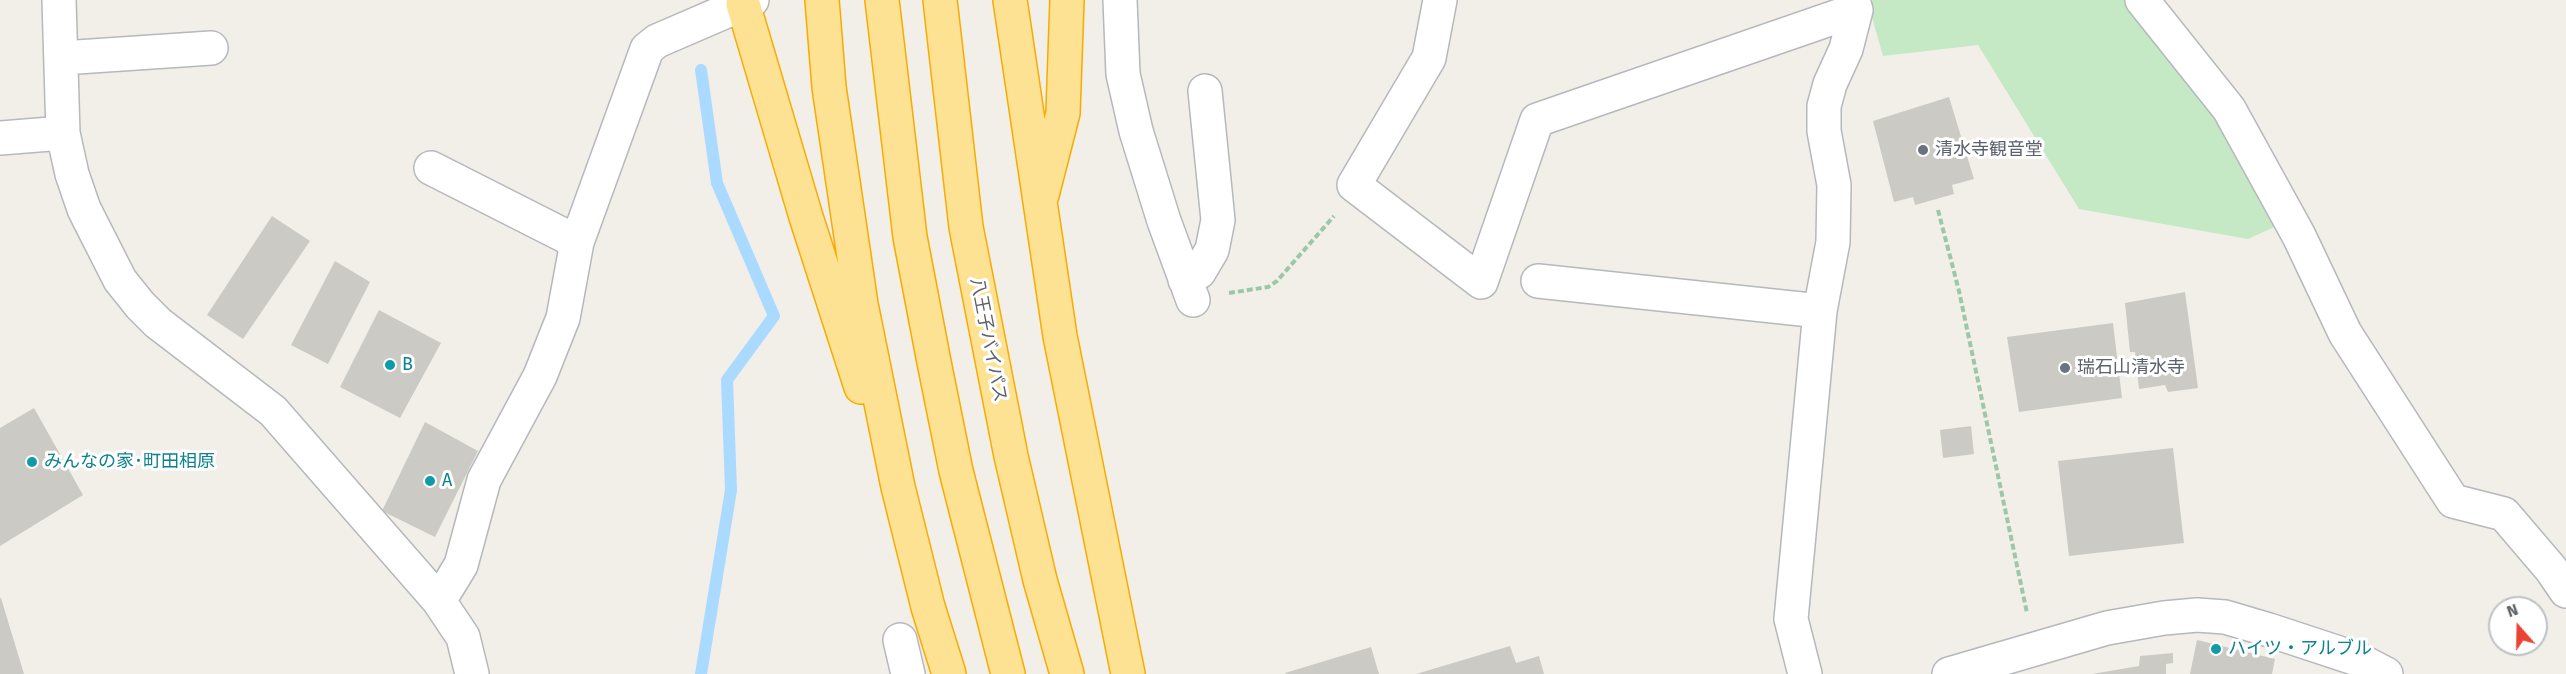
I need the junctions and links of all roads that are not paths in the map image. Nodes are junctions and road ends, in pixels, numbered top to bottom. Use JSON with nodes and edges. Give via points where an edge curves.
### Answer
{"nodes":[{"id":1,"x":59,"y":0,"type":"edge"},
{"id":2,"x":822,"y":0,"type":"edge"},
{"id":3,"x":882,"y":0,"type":"edge"},
{"id":4,"x":940,"y":0,"type":"edge"},
{"id":5,"x":1010,"y":0,"type":"edge"},
{"id":6,"x":1067,"y":0,"type":"edge"},
{"id":7,"x":1120,"y":0,"type":"edge"},
{"id":8,"x":1440,"y":0,"type":"edge"},
{"id":9,"x":2142,"y":0,"type":"edge"},
{"id":10,"x":746,"y":1,"type":"edge"},
{"id":11,"x":1854,"y":5,"type":"edge"},
{"id":12,"x":211,"y":48,"type":"dead end"},
{"id":13,"x":62,"y":58,"type":"junction"},
{"id":14,"x":1205,"y":91,"type":"dead end"},
{"id":15,"x":63,"y":133,"type":"junction"},
{"id":16,"x":0,"y":138,"type":"edge"},
{"id":17,"x":431,"y":168,"type":"dead end"},
{"id":18,"x":1039,"y":206,"type":"junction"},
{"id":19,"x":577,"y":242,"type":"junction"},
{"id":20,"x":1538,"y":281,"type":"dead end"},
{"id":21,"x":1820,"y":311,"type":"junction"},
{"id":22,"x":898,"y":487,"type":"junction"},
{"id":23,"x":2566,"y":591,"type":"edge"},
{"id":24,"x":439,"y":601,"type":"junction"},
{"id":25,"x":900,"y":640,"type":"dead end"},
{"id":26,"x":471,"y":674,"type":"edge"},
{"id":27,"x":908,"y":674,"type":"edge"},
{"id":28,"x":950,"y":674,"type":"edge"},
{"id":29,"x":1008,"y":674,"type":"edge"},
{"id":30,"x":1067,"y":674,"type":"edge"},
{"id":31,"x":1128,"y":674,"type":"edge"},
{"id":32,"x":1805,"y":674,"type":"edge"},
{"id":33,"x":1949,"y":674,"type":"edge"},
{"id":34,"x":2386,"y":674,"type":"edge"}],
"edges":[{"from":1,"to":13,"type":"street"},
{"from":2,"to":22,"type":"highway","via":[[829,87],[857,283]]},
{"from":3,"to":29,"type":"highway","via":[[910,237],[956,471]]},
{"from":4,"to":30,"type":"highway","name":"八王子バイパス","via":[[966,227],[1019,490]]},
{"from":5,"to":18,"type":"highway"},
{"from":6,"to":18,"type":"highway","via":[[1062,113]]},
{"from":7,"to":14,"type":"street","via":[[1124,74],[1134,119],[1189,290],[1212,250],[1218,220]]},
{"from":8,"to":11,"type":"street","via":[[1429,58],[1354,185],[1481,282],[1537,120]]},
{"from":9,"to":23,"type":"street","via":[[2229,109],[2299,236],[2344,333],[2454,501],[2504,514]]},
{"from":10,"to":19,"type":"street","via":[[647,49]]},
{"from":10,"to":22,"type":"highway","via":[[845,345]]},
{"from":11,"to":21,"type":"street","via":[[1846,48],[1824,106],[1824,130],[1834,185],[1834,231]]},
{"from":12,"to":13,"type":"street"},
{"from":13,"to":15,"type":"street"},
{"from":15,"to":16,"type":"street"},
{"from":15,"to":24,"type":"street","via":[[84,209],[120,280],[140,305],[273,411]]},
{"from":17,"to":19,"type":"street"},
{"from":18,"to":31,"type":"highway","via":[[1066,371]]},
{"from":19,"to":24,"type":"street","via":[[562,318],[540,376],[484,480],[461,565]]},
{"from":20,"to":21,"type":"street"},
{"from":21,"to":32,"type":"street","via":[[1791,619]]},
{"from":22,"to":28,"type":"highway","via":[[928,607]]},
{"from":24,"to":26,"type":"street","via":[[463,637]]},
{"from":25,"to":27,"type":"street"},
{"from":33,"to":34,"type":"street","via":[[2107,628],[2197,615],[2225,617],[2269,630],[2357,659]]}]}
